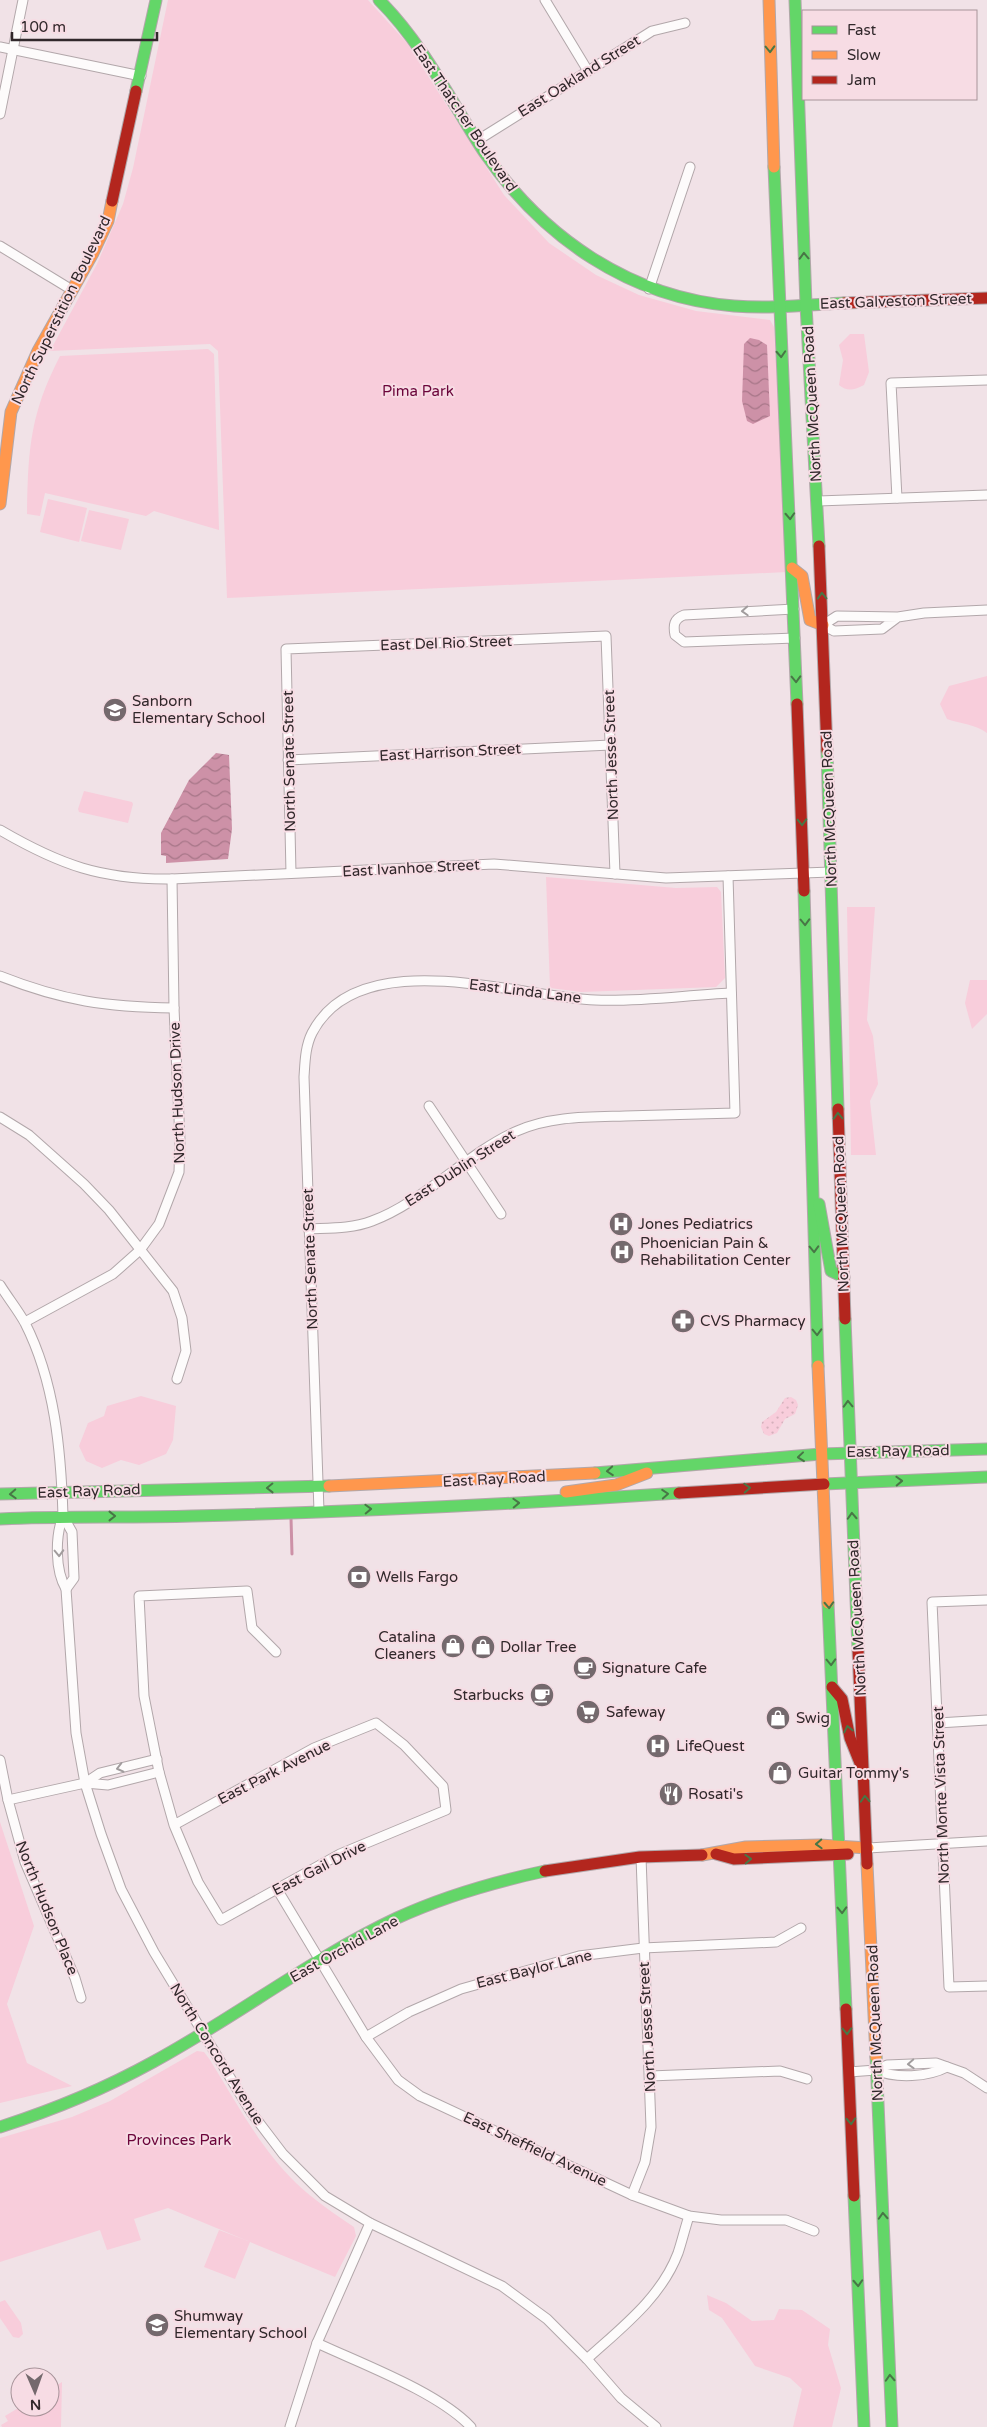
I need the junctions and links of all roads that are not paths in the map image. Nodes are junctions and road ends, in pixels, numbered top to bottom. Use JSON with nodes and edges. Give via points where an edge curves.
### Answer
{"nodes":[{"id":1,"x":23,"y":0,"type":"edge"},
{"id":2,"x":156,"y":0,"type":"edge"},
{"id":3,"x":378,"y":0,"type":"edge"},
{"id":4,"x":545,"y":0,"type":"edge"},
{"id":5,"x":769,"y":0,"type":"edge"},
{"id":6,"x":795,"y":0,"type":"edge"},
{"id":7,"x":686,"y":23,"type":"dead end"},
{"id":8,"x":0,"y":47,"type":"edge"},
{"id":9,"x":14,"y":50,"type":"junction"},
{"id":10,"x":588,"y":71,"type":"junction"},
{"id":11,"x":141,"y":76,"type":"junction"},
{"id":12,"x":0,"y":114,"type":"edge"},
{"id":13,"x":478,"y":140,"type":"junction"},
{"id":14,"x":690,"y":167,"type":"dead end"},
{"id":15,"x":0,"y":246,"type":"edge"},
{"id":16,"x":649,"y":289,"type":"junction"},
{"id":17,"x":72,"y":290,"type":"junction"},
{"id":18,"x":987,"y":298,"type":"edge"},
{"id":19,"x":779,"y":305,"type":"junction"},
{"id":20,"x":806,"y":305,"type":"junction"},
{"id":21,"x":987,"y":380,"type":"edge"},
{"id":22,"x":987,"y":495,"type":"edge"},
{"id":23,"x":897,"y":498,"type":"junction"},
{"id":24,"x":818,"y":501,"type":"junction"},
{"id":25,"x":0,"y":504,"type":"edge"},
{"id":26,"x":792,"y":568,"type":"junction"},
{"id":27,"x":794,"y":609,"type":"junction"},
{"id":28,"x":987,"y":610,"type":"edge"},
{"id":29,"x":898,"y":617,"type":"junction"},
{"id":30,"x":823,"y":625,"type":"junction"},
{"id":31,"x":606,"y":636,"type":"joint"},
{"id":32,"x":795,"y":638,"type":"junction"},
{"id":33,"x":286,"y":649,"type":"joint"},
{"id":34,"x":611,"y":745,"type":"junction"},
{"id":35,"x":288,"y":760,"type":"junction"},
{"id":36,"x":0,"y":830,"type":"edge"},
{"id":37,"x":831,"y":872,"type":"junction"},
{"id":38,"x":291,"y":873,"type":"junction"},
{"id":39,"x":804,"y":873,"type":"junction"},
{"id":40,"x":614,"y":874,"type":"junction"},
{"id":41,"x":728,"y":876,"type":"junction"},
{"id":42,"x":172,"y":879,"type":"junction"},
{"id":43,"x":0,"y":976,"type":"edge"},
{"id":44,"x":731,"y":993,"type":"junction"},
{"id":45,"x":174,"y":1008,"type":"junction"},
{"id":46,"x":326,"y":1013,"type":"joint"},
{"id":47,"x":429,"y":1106,"type":"dead end"},
{"id":48,"x":0,"y":1117,"type":"edge"},
{"id":49,"x":466,"y":1162,"type":"junction"},
{"id":50,"x":812,"y":1183,"type":"junction"},
{"id":51,"x":501,"y":1214,"type":"dead end"},
{"id":52,"x":308,"y":1229,"type":"junction"},
{"id":53,"x":140,"y":1250,"type":"junction"},
{"id":54,"x":844,"y":1277,"type":"junction"},
{"id":55,"x":0,"y":1285,"type":"edge"},
{"id":56,"x":24,"y":1322,"type":"junction"},
{"id":57,"x":177,"y":1379,"type":"dead end"},
{"id":58,"x":987,"y":1449,"type":"edge"},
{"id":59,"x":849,"y":1452,"type":"junction"},
{"id":60,"x":821,"y":1454,"type":"junction"},
{"id":61,"x":659,"y":1468,"type":"junction"},
{"id":62,"x":987,"y":1477,"type":"edge"},
{"id":63,"x":851,"y":1483,"type":"junction"},
{"id":64,"x":823,"y":1484,"type":"junction"},
{"id":65,"x":318,"y":1487,"type":"junction"},
{"id":66,"x":62,"y":1491,"type":"junction"},
{"id":67,"x":0,"y":1494,"type":"edge"},
{"id":68,"x":547,"y":1502,"type":"junction"},
{"id":69,"x":319,"y":1511,"type":"junction"},
{"id":70,"x":63,"y":1516,"type":"junction"},
{"id":71,"x":0,"y":1520,"type":"edge"},
{"id":72,"x":66,"y":1589,"type":"junction"},
{"id":73,"x":987,"y":1600,"type":"edge"},
{"id":74,"x":276,"y":1652,"type":"dead end"},
{"id":75,"x":832,"y":1688,"type":"junction"},
{"id":76,"x":987,"y":1720,"type":"edge"},
{"id":77,"x":938,"y":1723,"type":"junction"},
{"id":78,"x":157,"y":1759,"type":"junction"},
{"id":79,"x":0,"y":1760,"type":"edge"},
{"id":80,"x":159,"y":1772,"type":"junction"},
{"id":81,"x":864,"y":1772,"type":"junction"},
{"id":82,"x":85,"y":1783,"type":"junction"},
{"id":83,"x":8,"y":1800,"type":"junction"},
{"id":84,"x":446,"y":1810,"type":"joint"},
{"id":85,"x":174,"y":1824,"type":"junction"},
{"id":86,"x":987,"y":1842,"type":"edge"},
{"id":87,"x":839,"y":1843,"type":"junction"},
{"id":88,"x":942,"y":1844,"type":"junction"},
{"id":89,"x":868,"y":1848,"type":"junction"},
{"id":90,"x":716,"y":1854,"type":"junction"},
{"id":91,"x":840,"y":1856,"type":"junction"},
{"id":92,"x":641,"y":1857,"type":"junction"},
{"id":93,"x":278,"y":1889,"type":"junction"},
{"id":94,"x":801,"y":1928,"type":"dead end"},
{"id":95,"x":643,"y":1948,"type":"junction"},
{"id":96,"x":320,"y":1961,"type":"junction"},
{"id":97,"x":987,"y":1986,"type":"edge"},
{"id":98,"x":81,"y":1998,"type":"dead end"},
{"id":99,"x":202,"y":2032,"type":"junction"},
{"id":100,"x":366,"y":2037,"type":"junction"},
{"id":101,"x":876,"y":2070,"type":"junction"},
{"id":102,"x":849,"y":2072,"type":"junction"},
{"id":103,"x":650,"y":2076,"type":"junction"},
{"id":104,"x":807,"y":2079,"type":"dead end"},
{"id":105,"x":987,"y":2088,"type":"edge"},
{"id":106,"x":0,"y":2127,"type":"edge"},
{"id":107,"x":632,"y":2195,"type":"junction"},
{"id":108,"x":689,"y":2216,"type":"junction"},
{"id":109,"x":370,"y":2223,"type":"junction"},
{"id":110,"x":814,"y":2231,"type":"dead end"},
{"id":111,"x":317,"y":2343,"type":"junction"},
{"id":112,"x":587,"y":2359,"type":"junction"},
{"id":113,"x":290,"y":2427,"type":"edge"},
{"id":114,"x":471,"y":2427,"type":"edge"},
{"id":115,"x":656,"y":2427,"type":"edge"},
{"id":116,"x":864,"y":2427,"type":"edge"},
{"id":117,"x":892,"y":2427,"type":"edge"}],
"edges":[{"from":1,"to":9,"type":"street"},
{"from":2,"to":11,"type":"main road","name":"North Superstition Boulevard"},
{"from":3,"to":13,"type":"main road","name":"East Thatcher Boulevard","via":[[409,34]]},
{"from":4,"to":10,"type":"street"},
{"from":5,"to":19,"type":"main road","name":"North McQueen Road","one_way":true},
{"from":20,"to":6,"type":"main road","name":"North McQueen Road","one_way":true},
{"from":7,"to":10,"type":"street","name":"East Oakland Street","via":[[652,31]]},
{"from":8,"to":9,"type":"street"},
{"from":9,"to":11,"type":"street"},
{"from":9,"to":12,"type":"street"},
{"from":10,"to":13,"type":"street","name":"East Oakland Street"},
{"from":11,"to":17,"type":"main road","name":"North Superstition Boulevard","via":[[108,221]]},
{"from":13,"to":16,"type":"main road","name":"East Thatcher Boulevard","via":[[497,172],[548,227],[585,256]]},
{"from":14,"to":16,"type":"street"},
{"from":15,"to":17,"type":"street"},
{"from":16,"to":19,"type":"main road","name":"East Thatcher Boulevard","via":[[706,302]]},
{"from":17,"to":25,"type":"main road","name":"North Superstition Boulevard","via":[[38,351],[11,412]]},
{"from":18,"to":20,"type":"main road","name":"East Galveston Street"},
{"from":19,"to":20,"type":"main road","name":"East Thatcher Boulevard"},
{"from":19,"to":26,"type":"main road","name":"North McQueen Road","one_way":true},
{"from":20,"to":24,"type":"main road","name":"North McQueen Road"},
{"from":21,"to":23,"type":"street","via":[[891,383]]},
{"from":22,"to":23,"type":"street"},
{"from":23,"to":24,"type":"street"},
{"from":30,"to":24,"type":"main road","name":"North McQueen Road","one_way":true},
{"from":26,"to":27,"type":"main road","name":"North McQueen Road"},
{"from":26,"to":30,"type":"main road","via":[[802,576],[810,620]]},
{"from":27,"to":32,"type":"main road","name":"North McQueen Road"},
{"from":27,"to":32,"type":"street","one_way":true,"via":[[684,615],[673,625],[675,635],[684,642]]},
{"from":28,"to":29,"type":"street"},
{"from":29,"to":30,"type":"street","via":[[837,616]]},
{"from":29,"to":30,"type":"street","via":[[882,629],[834,631]]},
{"from":30,"to":37,"type":"main road","name":"North McQueen Road"},
{"from":31,"to":33,"type":"street","name":"East Del Rio Street"},
{"from":31,"to":34,"type":"street","name":"North Jesse Street"},
{"from":32,"to":39,"type":"main road","name":"North McQueen Road","one_way":true},
{"from":33,"to":35,"type":"street","name":"North Senate Street"},
{"from":34,"to":35,"type":"street","name":"East Harrison Street"},
{"from":34,"to":40,"type":"street","name":"North Jesse Street"},
{"from":35,"to":38,"type":"street","name":"North Senate Street"},
{"from":36,"to":42,"type":"street","name":"East Ivanhoe Street","via":[[69,865],[117,876]]},
{"from":37,"to":39,"type":"street","name":"East Ivanhoe Street"},
{"from":54,"to":37,"type":"main road","name":"North McQueen Road","one_way":true},
{"from":38,"to":40,"type":"street","name":"East Ivanhoe Street","via":[[494,864]]},
{"from":38,"to":42,"type":"street","name":"East Ivanhoe Street"},
{"from":39,"to":41,"type":"street","name":"East Ivanhoe Street"},
{"from":39,"to":50,"type":"main road","name":"North McQueen Road","one_way":true},
{"from":40,"to":41,"type":"street","name":"East Ivanhoe Street","via":[[666,878]]},
{"from":41,"to":44,"type":"street"},
{"from":42,"to":45,"type":"street","name":"North Hudson Drive"},
{"from":43,"to":45,"type":"street","via":[[78,1001],[124,1008]]},
{"from":44,"to":46,"type":"street","name":"East Linda Lane","via":[[596,1000],[447,981],[414,982],[375,985],[355,992]]},
{"from":44,"to":49,"type":"street","name":"East Dublin Street","via":[[735,1113],[568,1118],[541,1122],[516,1131]]},
{"from":45,"to":53,"type":"street","name":"North Hudson Drive","via":[[179,1172],[159,1224]]},
{"from":46,"to":52,"type":"street","name":"North Senate Street","via":[[312,1033],[304,1077]]},
{"from":47,"to":49,"type":"street"},
{"from":48,"to":53,"type":"street","via":[[30,1135],[84,1184]]},
{"from":49,"to":51,"type":"street"},
{"from":49,"to":52,"type":"street","name":"East Dublin Street","via":[[393,1211],[372,1221],[345,1228]]},
{"from":50,"to":54,"type":"main road","via":[[821,1211],[832,1271]]},
{"from":50,"to":60,"type":"main road","name":"North McQueen Road","one_way":true},
{"from":52,"to":65,"type":"street","name":"North Senate Street"},
{"from":53,"to":56,"type":"street","name":"North Hudson Drive","via":[[113,1274]]},
{"from":53,"to":57,"type":"street","via":[[173,1290],[182,1318],[186,1351]]},
{"from":59,"to":54,"type":"main road","name":"North McQueen Road","one_way":true},
{"from":55,"to":56,"type":"street","name":"North Concord Avenue"},
{"from":56,"to":66,"type":"street","name":"North Concord Avenue","via":[[40,1356],[47,1383],[57,1433]]},
{"from":58,"to":59,"type":"main road","name":"East Ray Road"},
{"from":59,"to":60,"type":"main road","name":"East Ray Road"},
{"from":59,"to":63,"type":"main road","name":"North McQueen Road"},
{"from":60,"to":61,"type":"main road","name":"East Ray Road","one_way":true},
{"from":60,"to":64,"type":"main road","name":"North McQueen Road"},
{"from":61,"to":65,"type":"main road","name":"East Ray Road","one_way":true},
{"from":61,"to":68,"type":"main road","via":[[616,1485],[556,1494]]},
{"from":63,"to":62,"type":"main road","name":"East Ray Road","one_way":true},
{"from":63,"to":64,"type":"main road","name":"East Ray Road"},
{"from":81,"to":63,"type":"main road","name":"North McQueen Road","one_way":true},
{"from":68,"to":64,"type":"main road","name":"East Ray Road","one_way":true},
{"from":64,"to":75,"type":"main road","name":"North McQueen Road","one_way":true},
{"from":65,"to":66,"type":"main road","name":"East Ray Road","one_way":true},
{"from":65,"to":69,"type":"street","name":"North Senate Street"},
{"from":66,"to":67,"type":"main road","name":"East Ray Road","one_way":true},
{"from":66,"to":70,"type":"street","name":"North Concord Avenue"},
{"from":69,"to":68,"type":"main road","name":"East Ray Road","one_way":true},
{"from":70,"to":69,"type":"main road","name":"East Ray Road","one_way":true},
{"from":70,"to":71,"type":"main road","name":"East Ray Road"},
{"from":70,"to":72,"type":"street","name":"North Concord Avenue","one_way":true,"via":[[58,1529],[60,1578]]},
{"from":70,"to":72,"type":"street","name":"North Concord Avenue","via":[[71,1528],[74,1578]]},
{"from":72,"to":82,"type":"street","name":"North Concord Avenue","via":[[75,1724]]},
{"from":73,"to":77,"type":"street","name":"North Monte Vista Street","via":[[932,1602]]},
{"from":74,"to":78,"type":"street","via":[[252,1628],[247,1591],[140,1596],[144,1696]]},
{"from":81,"to":75,"type":"main road","one_way":true,"via":[[850,1738],[842,1699]]},
{"from":75,"to":87,"type":"main road","name":"North McQueen Road"},
{"from":76,"to":77,"type":"street"},
{"from":77,"to":88,"type":"street","name":"North Monte Vista Street"},
{"from":78,"to":80,"type":"street"},
{"from":78,"to":82,"type":"street","one_way":true,"via":[[100,1773]]},
{"from":79,"to":83,"type":"street","name":"North Hudson Place"},
{"from":80,"to":82,"type":"street","via":[[108,1785]]},
{"from":80,"to":85,"type":"street"},
{"from":89,"to":81,"type":"main road","name":"North McQueen Road","one_way":true},
{"from":82,"to":83,"type":"street"},
{"from":82,"to":99,"type":"street","name":"North Concord Avenue","via":[[121,1889]]},
{"from":83,"to":98,"type":"street","name":"North Hudson Place","via":[[25,1862]]},
{"from":84,"to":85,"type":"street","name":"East Park Avenue","via":[[443,1786],[404,1745],[376,1723],[314,1748]]},
{"from":84,"to":93,"type":"street","name":"East Gail Drive","via":[[340,1854]]},
{"from":85,"to":93,"type":"street","name":"East Gail Drive","via":[[198,1882],[221,1920]]},
{"from":86,"to":88,"type":"street","name":"East Orchid Lane"},
{"from":87,"to":89,"type":"main road","name":"East Orchid Lane"},
{"from":87,"to":90,"type":"main road","name":"East Orchid Lane","one_way":true,"via":[[733,1848]]},
{"from":87,"to":91,"type":"main road","name":"North McQueen Road"},
{"from":88,"to":89,"type":"street","name":"East Orchid Lane"},
{"from":88,"to":97,"type":"street","name":"North Monte Vista Street","via":[[949,1987]]},
{"from":89,"to":91,"type":"main road","name":"East Orchid Lane"},
{"from":89,"to":101,"type":"main road","name":"North McQueen Road"},
{"from":90,"to":91,"type":"main road","name":"East Orchid Lane","one_way":true,"via":[[734,1860]]},
{"from":90,"to":92,"type":"main road","name":"East Orchid Lane"},
{"from":91,"to":102,"type":"main road","name":"North McQueen Road","one_way":true},
{"from":92,"to":95,"type":"street","name":"North Jesse Street"},
{"from":92,"to":96,"type":"main road","name":"East Orchid Lane","via":[[525,1875],[455,1894],[396,1920]]},
{"from":93,"to":96,"type":"street"},
{"from":94,"to":95,"type":"street","name":"East Baylor Lane","via":[[776,1942]]},
{"from":95,"to":100,"type":"street","name":"East Baylor Lane","via":[[579,1956],[461,1988],[409,2012]]},
{"from":95,"to":103,"type":"street","name":"North Jesse Street"},
{"from":96,"to":99,"type":"main road","name":"East Orchid Lane"},
{"from":96,"to":100,"type":"street","name":"East Sheffield Avenue"},
{"from":99,"to":106,"type":"main road","name":"East Orchid Lane","via":[[126,2079],[77,2101]]},
{"from":99,"to":109,"type":"street","name":"North Concord Avenue","via":[[251,2112],[283,2154],[325,2196]]},
{"from":100,"to":107,"type":"street","name":"East Sheffield Avenue","via":[[398,2080],[420,2096]]},
{"from":101,"to":102,"type":"street"},
{"from":101,"to":105,"type":"street","via":[[887,2065],[936,2063],[964,2073]]},
{"from":117,"to":101,"type":"main road","name":"North McQueen Road","one_way":true},
{"from":102,"to":116,"type":"main road","name":"North McQueen Road","one_way":true},
{"from":103,"to":104,"type":"street","via":[[780,2071]]},
{"from":103,"to":107,"type":"street","name":"North Jesse Street","via":[[651,2127],[645,2162]]},
{"from":107,"to":108,"type":"street","name":"East Sheffield Avenue"},
{"from":108,"to":110,"type":"street","name":"East Sheffield Avenue","via":[[721,2220],[786,2220]]},
{"from":108,"to":112,"type":"street","via":[[677,2254],[664,2280],[640,2311]]},
{"from":109,"to":111,"type":"street"},
{"from":109,"to":112,"type":"street","name":"North Concord Avenue","via":[[502,2286],[548,2319]]},
{"from":111,"to":113,"type":"street"},
{"from":111,"to":114,"type":"street","via":[[431,2396]]},
{"from":112,"to":115,"type":"street","name":"North Concord Avenue","via":[[621,2398]]}]}
